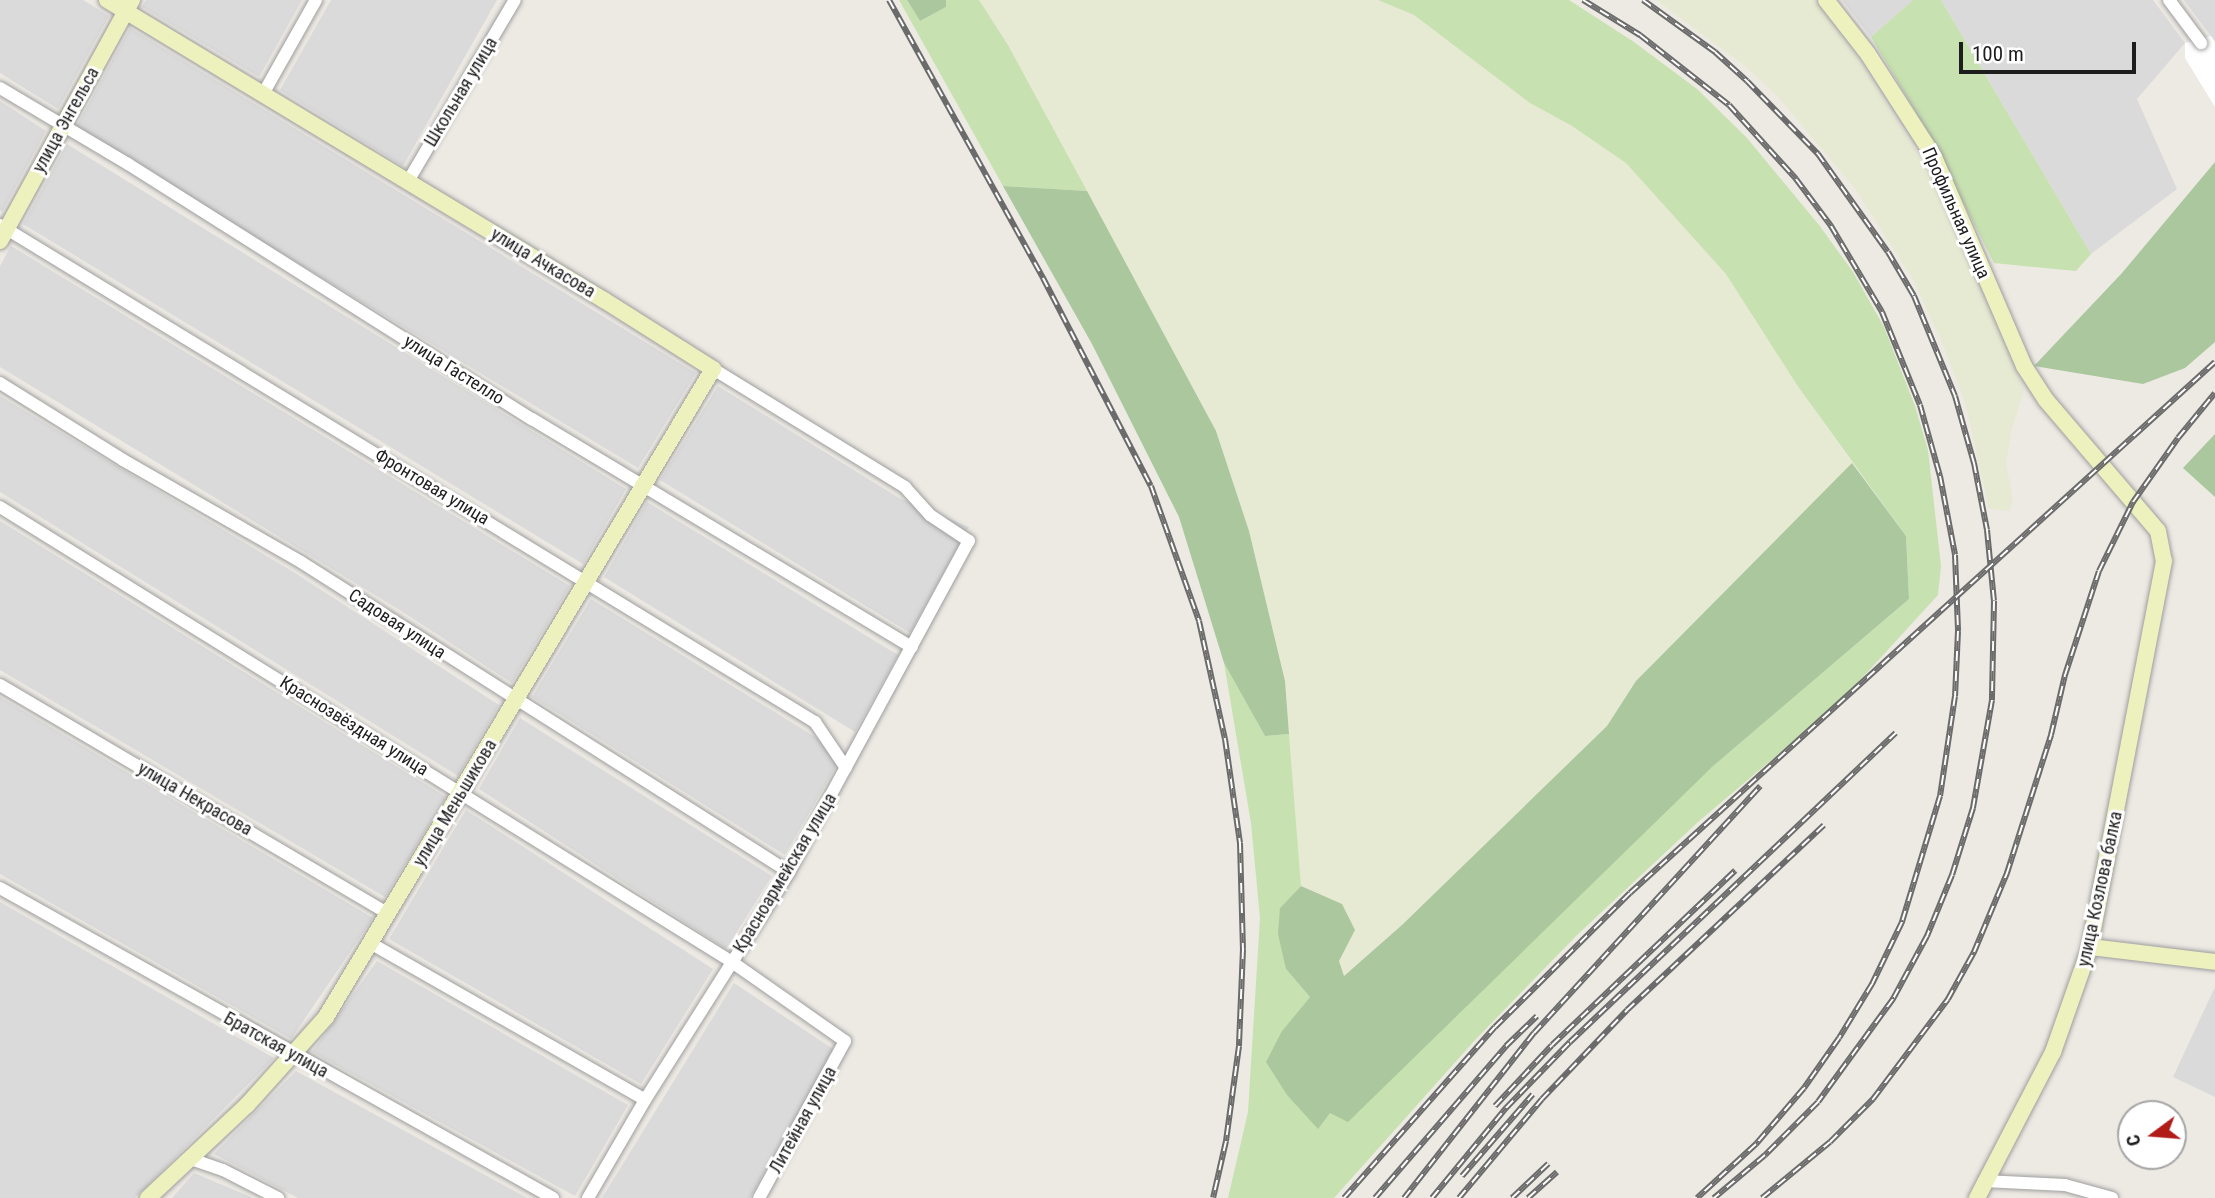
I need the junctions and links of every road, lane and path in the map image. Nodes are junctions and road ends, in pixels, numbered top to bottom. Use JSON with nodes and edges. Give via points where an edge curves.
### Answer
{"nodes":[{"id":1,"x":107,"y":0,"type":"edge"},
{"id":2,"x":316,"y":0,"type":"edge"},
{"id":3,"x":515,"y":0,"type":"edge"},
{"id":4,"x":1826,"y":0,"type":"edge"},
{"id":5,"x":2169,"y":0,"type":"edge"},
{"id":6,"x":129,"y":6,"type":"edge"},
{"id":7,"x":2201,"y":43,"type":"dead end"},
{"id":8,"x":0,"y":88,"type":"edge"},
{"id":9,"x":263,"y":94,"type":"junction"},
{"id":10,"x":63,"y":127,"type":"junction"},
{"id":11,"x":407,"y":183,"type":"junction"},
{"id":12,"x":2,"y":231,"type":"edge"},
{"id":13,"x":713,"y":369,"type":"junction"},
{"id":14,"x":0,"y":383,"type":"edge"},
{"id":15,"x":643,"y":485,"type":"junction"},
{"id":16,"x":0,"y":507,"type":"edge"},
{"id":17,"x":969,"y":541,"type":"joint"},
{"id":18,"x":2164,"y":561,"type":"joint"},
{"id":19,"x":587,"y":582,"type":"junction"},
{"id":20,"x":912,"y":647,"type":"junction"},
{"id":21,"x":0,"y":685,"type":"edge"},
{"id":22,"x":515,"y":701,"type":"junction"},
{"id":23,"x":846,"y":768,"type":"junction"},
{"id":24,"x":463,"y":793,"type":"junction"},
{"id":25,"x":789,"y":872,"type":"junction"},
{"id":26,"x":0,"y":888,"type":"edge"},
{"id":27,"x":389,"y":914,"type":"junction"},
{"id":28,"x":372,"y":944,"type":"junction"},
{"id":29,"x":2090,"y":947,"type":"junction"},
{"id":30,"x":732,"y":962,"type":"junction"},
{"id":31,"x":2215,"y":962,"type":"edge"},
{"id":32,"x":845,"y":1041,"type":"joint"},
{"id":33,"x":293,"y":1055,"type":"junction"},
{"id":34,"x":645,"y":1100,"type":"junction"},
{"id":35,"x":191,"y":1159,"type":"junction"},
{"id":36,"x":1984,"y":1181,"type":"junction"},
{"id":37,"x":148,"y":1198,"type":"edge"},
{"id":38,"x":278,"y":1198,"type":"edge"},
{"id":39,"x":553,"y":1198,"type":"edge"},
{"id":40,"x":588,"y":1198,"type":"edge"},
{"id":41,"x":759,"y":1198,"type":"edge"},
{"id":42,"x":1977,"y":1198,"type":"edge"},
{"id":43,"x":2112,"y":1198,"type":"edge"}],
"edges":[{"from":1,"to":6,"type":"street","name":"улица Ачкасова"},
{"from":2,"to":9,"type":"street"},
{"from":3,"to":11,"type":"street","name":"Школьная улица"},
{"from":4,"to":18,"type":"street","name":"Профильная улица","via":[[1868,54],[1934,157],[2024,366],[2046,400],[2158,531]]},
{"from":5,"to":7,"type":"street"},
{"from":6,"to":9,"type":"street","name":"улица Ачкасова"},
{"from":6,"to":10,"type":"street","name":"улица Энгельса"},
{"from":8,"to":10,"type":"street","name":"улица Гастелло"},
{"from":9,"to":11,"type":"street","name":"улица Ачкасова"},
{"from":10,"to":12,"type":"street","name":"улица Энгельса"},
{"from":10,"to":15,"type":"street","name":"улица Гастелло"},
{"from":11,"to":13,"type":"street","name":"улица Ачкасова"},
{"from":12,"to":19,"type":"street","name":"Фронтовая улица"},
{"from":13,"to":15,"type":"street","name":"улица Меньшикова"},
{"from":13,"to":17,"type":"street","name":"улица Ачкасова","via":[[905,487],[930,515]]},
{"from":14,"to":22,"type":"street","name":"Садовая улица","via":[[301,562]]},
{"from":15,"to":19,"type":"street","name":"улица Меньшикова"},
{"from":15,"to":20,"type":"street","name":"улица Гастелло"},
{"from":16,"to":24,"type":"street","name":"Краснозвёздная улица"},
{"from":17,"to":20,"type":"street","name":"Красноармейская улица"},
{"from":18,"to":29,"type":"street","name":"улица Козлова балка"},
{"from":19,"to":22,"type":"street","name":"улица Меньшикова"},
{"from":19,"to":23,"type":"street","name":"Фронтовая улица","via":[[815,722]]},
{"from":20,"to":23,"type":"street","name":"Красноармейская улица"},
{"from":21,"to":27,"type":"street","name":"улица Некрасова"},
{"from":22,"to":24,"type":"street","name":"улица Меньшикова"},
{"from":22,"to":25,"type":"street","name":"Садовая улица"},
{"from":23,"to":25,"type":"street","name":"Красноармейская улица"},
{"from":24,"to":27,"type":"street","name":"улица Меньшикова"},
{"from":24,"to":30,"type":"street","name":"Краснозвёздная улица"},
{"from":25,"to":30,"type":"street","name":"Красноармейская улица"},
{"from":26,"to":33,"type":"street","name":"Братская улица"},
{"from":27,"to":28,"type":"street","name":"улица Меньшикова"},
{"from":28,"to":33,"type":"street","name":"улица Меньшикова","via":[[326,1017]]},
{"from":28,"to":34,"type":"street"},
{"from":29,"to":31,"type":"street"},
{"from":29,"to":36,"type":"street","name":"улица Козлова балка","via":[[2053,1052]]},
{"from":30,"to":32,"type":"street","name":"Краснозвёздная улица"},
{"from":30,"to":34,"type":"street","name":"Красноармейская улица"},
{"from":32,"to":41,"type":"street","name":"Литейная улица"},
{"from":33,"to":35,"type":"street","name":"улица Меньшикова"},
{"from":33,"to":39,"type":"street","name":"Братская улица"},
{"from":34,"to":40,"type":"street","name":"Красноармейская улица"},
{"from":35,"to":37,"type":"street","name":"улица Меньшикова"},
{"from":35,"to":38,"type":"street"},
{"from":36,"to":42,"type":"street","name":"улица Козлова балка"},
{"from":36,"to":43,"type":"street","via":[[2065,1185]]}]}
